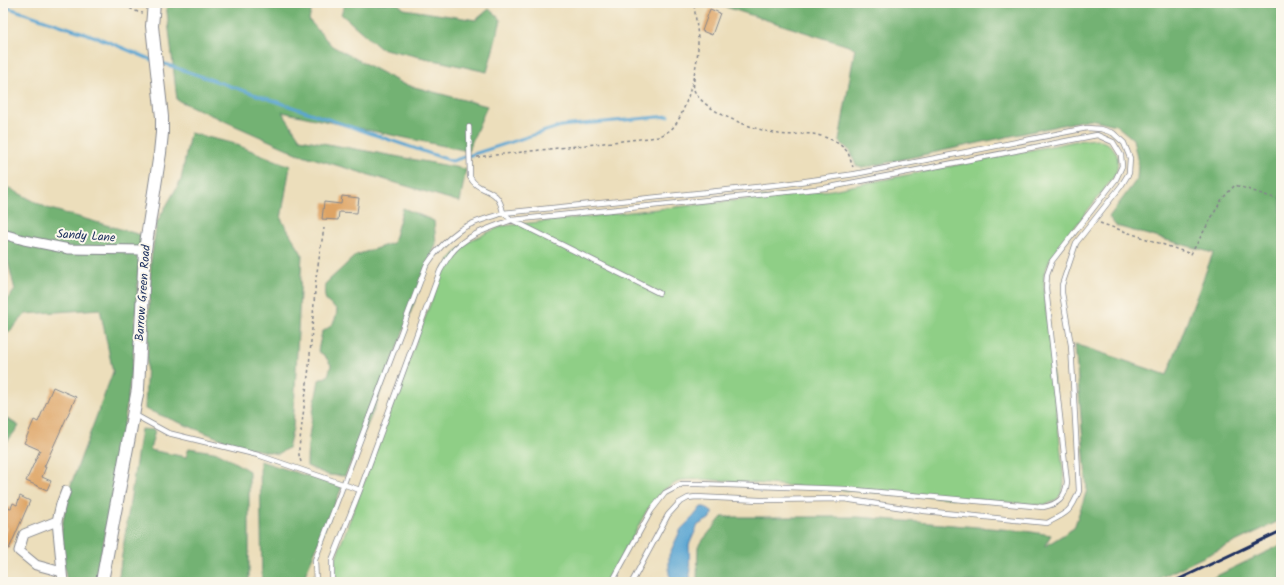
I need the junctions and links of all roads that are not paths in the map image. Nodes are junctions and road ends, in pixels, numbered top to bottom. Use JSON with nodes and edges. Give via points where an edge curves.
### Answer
{"nodes":[{"id":1,"x":153,"y":7,"type":"edge"},
{"id":2,"x":469,"y":128,"type":"dead end"},
{"id":3,"x":503,"y":213,"type":"junction"},
{"id":4,"x":512,"y":220,"type":"junction"},
{"id":5,"x":3,"y":234,"type":"edge"},
{"id":6,"x":145,"y":250,"type":"junction"},
{"id":7,"x":659,"y":293,"type":"dead end"},
{"id":8,"x":133,"y":414,"type":"junction"},
{"id":9,"x":343,"y":484,"type":"junction"},
{"id":10,"x":360,"y":490,"type":"junction"},
{"id":11,"x":66,"y":491,"type":"dead end"},
{"id":12,"x":57,"y":522,"type":"junction"},
{"id":13,"x":62,"y":572,"type":"junction"},
{"id":14,"x":63,"y":582,"type":"edge"},
{"id":15,"x":103,"y":582,"type":"edge"},
{"id":16,"x":316,"y":582,"type":"edge"},
{"id":17,"x":333,"y":582,"type":"edge"},
{"id":18,"x":612,"y":582,"type":"edge"},
{"id":19,"x":632,"y":582,"type":"edge"}],
"edges":[{"from":1,"to":6,"type":"street","name":"Barrow Green Road","via":[[152,34],[162,133]]},
{"from":2,"to":3,"type":"lane","via":[[470,177],[472,182],[498,198]]},
{"from":3,"to":4,"type":"lane"},
{"from":3,"to":9,"type":"lane","via":[[461,230],[435,252],[426,266]]},
{"from":3,"to":19,"type":"lane","via":[[785,184],[855,174],[1086,128],[1113,133],[1124,143],[1130,158],[1130,173],[1076,243],[1062,285],[1071,345],[1079,491],[1073,505],[1064,515],[1047,524],[924,511],[844,499],[688,498],[679,502],[668,515]]},
{"from":4,"to":7,"type":"lane"},
{"from":4,"to":10,"type":"lane","via":[[466,240],[451,254],[440,271]]},
{"from":4,"to":18,"type":"lane","via":[[825,188],[1097,135],[1113,142],[1121,155],[1122,166],[1116,179],[1052,262],[1047,275],[1046,288],[1067,482],[1066,491],[1061,499],[1053,505],[1042,507],[845,489],[682,484],[665,493],[651,511]]},
{"from":5,"to":6,"type":"street","name":"Sandy Lane","via":[[69,249]]},
{"from":6,"to":8,"type":"street","name":"Barrow Green Road","via":[[138,389]]},
{"from":8,"to":9,"type":"lane","via":[[168,433],[258,454]]},
{"from":8,"to":15,"type":"street","name":"Barrow Green Road"},
{"from":9,"to":10,"type":"lane"},
{"from":9,"to":16,"type":"lane","via":[[315,560]]},
{"from":10,"to":17,"type":"lane","via":[[332,560]]},
{"from":11,"to":12,"type":"street"},
{"from":12,"to":13,"type":"street"},
{"from":12,"to":13,"type":"street","via":[[24,534],[19,551],[36,565]]},
{"from":13,"to":14,"type":"street"}]}
